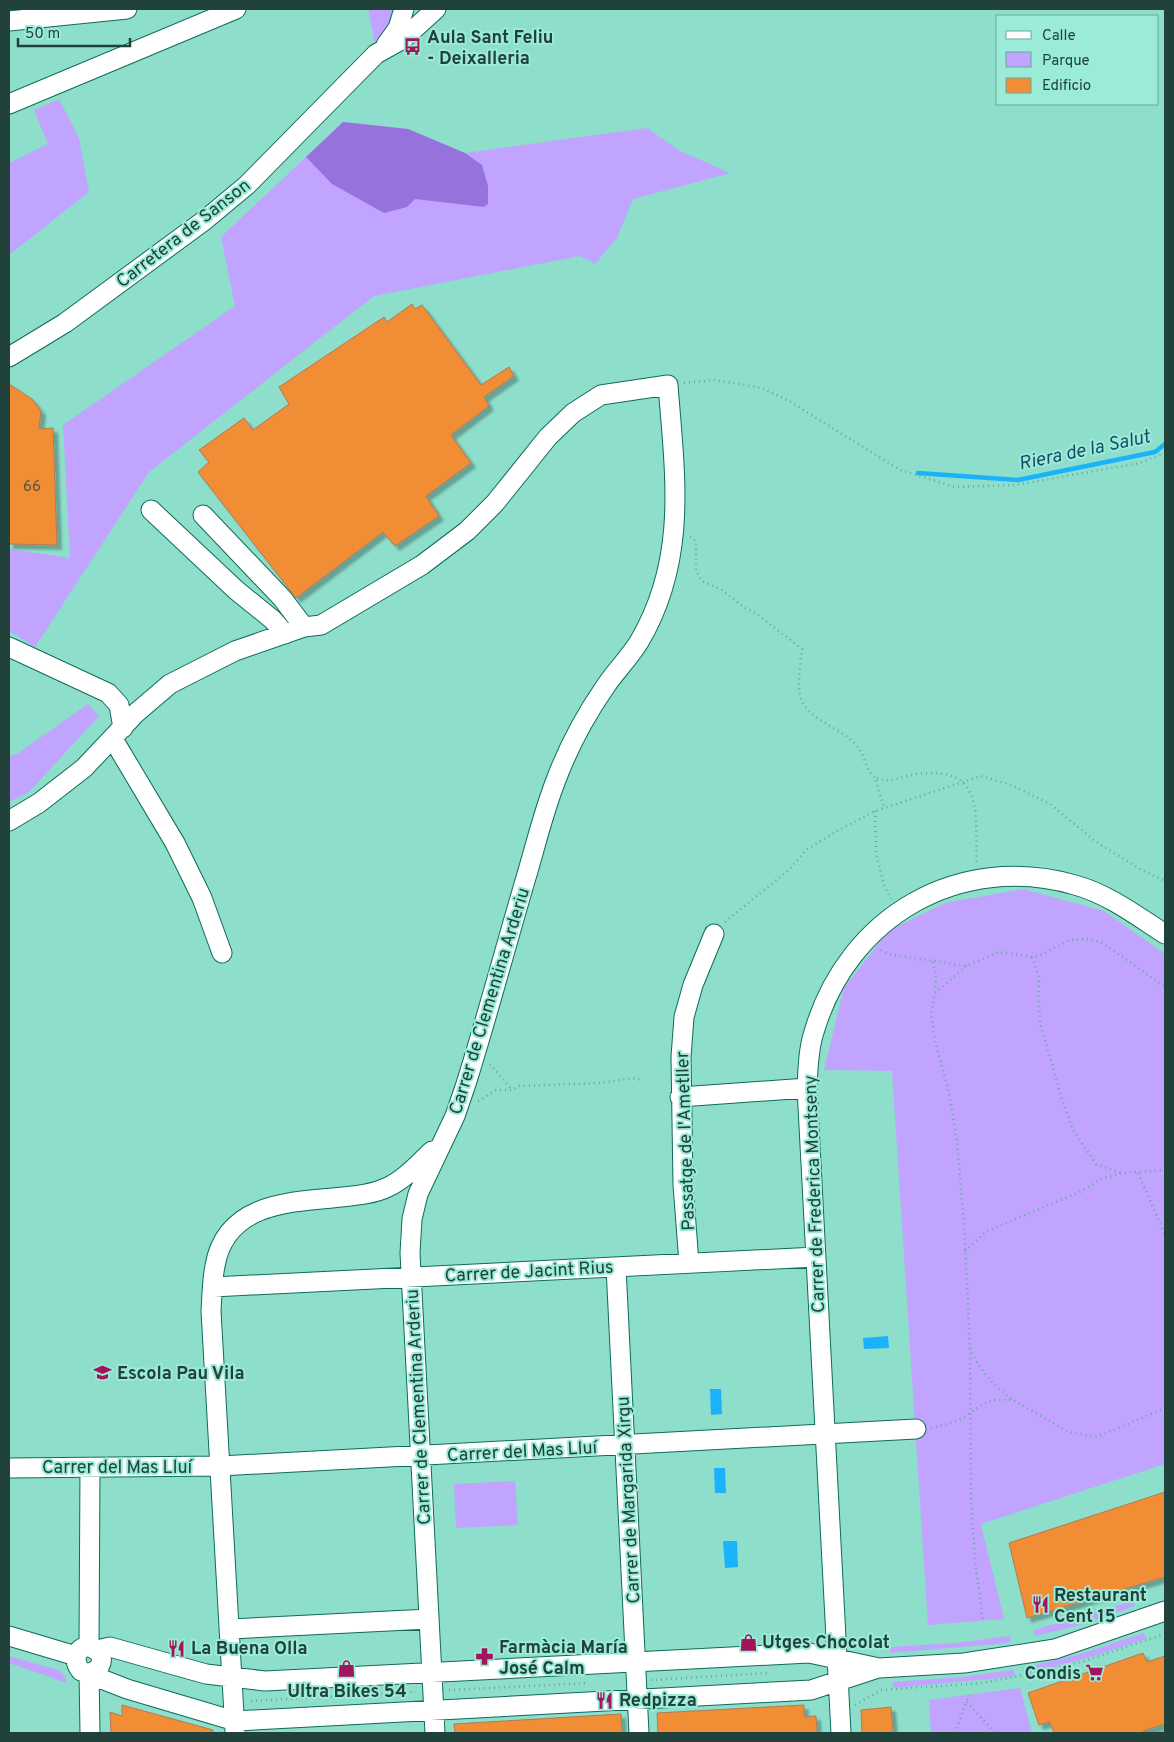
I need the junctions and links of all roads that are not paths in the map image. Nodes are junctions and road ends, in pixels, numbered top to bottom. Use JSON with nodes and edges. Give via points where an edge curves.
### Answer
{"nodes":[{"id":1,"x":127,"y":9,"type":"edge"},
{"id":2,"x":236,"y":9,"type":"edge"},
{"id":3,"x":404,"y":9,"type":"edge"},
{"id":4,"x":436,"y":9,"type":"edge"},
{"id":5,"x":9,"y":21,"type":"edge"},
{"id":6,"x":384,"y":48,"type":"junction"},
{"id":7,"x":9,"y":104,"type":"edge"},
{"id":8,"x":9,"y":357,"type":"edge"},
{"id":9,"x":150,"y":510,"type":"dead end"},
{"id":10,"x":203,"y":515,"type":"dead end"},
{"id":11,"x":304,"y":627,"type":"junction"},
{"id":12,"x":285,"y":634,"type":"junction"},
{"id":13,"x":9,"y":647,"type":"edge"},
{"id":14,"x":118,"y":734,"type":"junction"},
{"id":15,"x":9,"y":821,"type":"edge"},
{"id":16,"x":714,"y":934,"type":"road end"},
{"id":17,"x":1165,"y":934,"type":"edge"},
{"id":18,"x":222,"y":954,"type":"dead end"},
{"id":19,"x":807,"y":1088,"type":"junction"},
{"id":20,"x":680,"y":1097,"type":"junction"},
{"id":21,"x":440,"y":1144,"type":"junction"},
{"id":22,"x":816,"y":1257,"type":"junction"},
{"id":23,"x":689,"y":1263,"type":"junction"},
{"id":24,"x":616,"y":1267,"type":"junction"},
{"id":25,"x":411,"y":1278,"type":"junction"},
{"id":26,"x":213,"y":1287,"type":"junction"},
{"id":27,"x":916,"y":1429,"type":"road end"},
{"id":28,"x":825,"y":1435,"type":"junction"},
{"id":29,"x":625,"y":1446,"type":"junction"},
{"id":30,"x":421,"y":1456,"type":"junction"},
{"id":31,"x":220,"y":1466,"type":"junction"},
{"id":32,"x":9,"y":1468,"type":"edge"},
{"id":33,"x":90,"y":1468,"type":"junction"},
{"id":34,"x":1165,"y":1611,"type":"edge"},
{"id":35,"x":429,"y":1619,"type":"junction"},
{"id":36,"x":229,"y":1628,"type":"junction"},
{"id":37,"x":9,"y":1636,"type":"edge"},
{"id":38,"x":88,"y":1650,"type":"junction"},
{"id":39,"x":837,"y":1659,"type":"junction"},
{"id":40,"x":636,"y":1662,"type":"junction"},
{"id":41,"x":879,"y":1668,"type":"junction"},
{"id":42,"x":432,"y":1672,"type":"junction"},
{"id":43,"x":89,"y":1673,"type":"junction"},
{"id":44,"x":232,"y":1678,"type":"junction"},
{"id":45,"x":838,"y":1682,"type":"junction"},
{"id":46,"x":118,"y":1686,"type":"junction"},
{"id":47,"x":638,"y":1699,"type":"junction"},
{"id":48,"x":434,"y":1710,"type":"junction"},
{"id":49,"x":90,"y":1713,"type":"junction"},
{"id":50,"x":235,"y":1727,"type":"edge"},
{"id":51,"x":90,"y":1733,"type":"edge"},
{"id":52,"x":435,"y":1733,"type":"edge"},
{"id":53,"x":639,"y":1733,"type":"edge"},
{"id":54,"x":841,"y":1733,"type":"edge"}],
"edges":[{"from":1,"to":5,"type":"street"},
{"from":2,"to":7,"type":"street"},
{"from":3,"to":6,"type":"street","via":[[398,28]]},
{"from":4,"to":6,"type":"street","via":[[403,39]]},
{"from":6,"to":8,"type":"street","name":"Carretera de Sanson","via":[[247,185],[205,220],[65,323]]},
{"from":9,"to":12,"type":"street"},
{"from":10,"to":11,"type":"street","via":[[282,598]]},
{"from":11,"to":12,"type":"street"},
{"from":11,"to":21,"type":"street","name":"Carrer de Clementina Arderiu","via":[[321,625],[422,565],[467,531],[495,503],[548,437],[573,413],[600,395],[668,385],[675,526],[670,560],[656,609],[638,643],[574,738],[556,780],[474,1058],[455,1116]]},
{"from":12,"to":14,"type":"street","via":[[235,651],[170,684],[136,713]]},
{"from":13,"to":14,"type":"street","via":[[108,692],[119,705]]},
{"from":14,"to":15,"type":"street","via":[[84,768],[39,803]]},
{"from":14,"to":18,"type":"street","via":[[202,898]]},
{"from":16,"to":20,"type":"street","name":"Passatge de l'Ametller","via":[[684,1017]]},
{"from":17,"to":19,"type":"street","name":"Carrer de Frederica Montseny","via":[[1112,901],[1077,885],[1021,876],[978,879],[934,892],[894,913],[869,936],[850,960],[830,994],[814,1032]]},
{"from":19,"to":20,"type":"street"},
{"from":19,"to":22,"type":"street","name":"Carrer de Frederica Montseny"},
{"from":20,"to":23,"type":"street","name":"Passatge de l'Ametller"},
{"from":21,"to":25,"type":"street","name":"Carrer de Clementina Arderiu","via":[[418,1194],[412,1219]]},
{"from":21,"to":26,"type":"street","via":[[407,1175],[387,1188],[354,1196],[286,1202],[251,1214],[234,1226],[223,1242],[215,1264]]},
{"from":22,"to":23,"type":"street","name":"Carrer de Jacint Rius"},
{"from":22,"to":28,"type":"street","name":"Carrer de Frederica Montseny"},
{"from":23,"to":24,"type":"street","name":"Carrer de Jacint Rius"},
{"from":24,"to":25,"type":"street","name":"Carrer de Jacint Rius"},
{"from":24,"to":29,"type":"street","name":"Carrer de Margarida Xirgu"},
{"from":25,"to":26,"type":"street","name":"Carrer de Jacint Rius"},
{"from":25,"to":30,"type":"street","name":"Carrer de Clementina Arderiu"},
{"from":26,"to":31,"type":"street","via":[[211,1311]]},
{"from":27,"to":28,"type":"street","name":"Carrer del Mas Lluí"},
{"from":28,"to":29,"type":"street","name":"Carrer del Mas Lluí"},
{"from":28,"to":39,"type":"street","name":"Carrer de Frederica Montseny"},
{"from":29,"to":30,"type":"street","name":"Carrer del Mas Lluí"},
{"from":29,"to":40,"type":"street","name":"Carrer de Margarida Xirgu"},
{"from":30,"to":31,"type":"street","name":"Carrer del Mas Lluí"},
{"from":30,"to":35,"type":"street","name":"Carrer de Clementina Arderiu"},
{"from":31,"to":33,"type":"street","name":"Carrer del Mas Lluí"},
{"from":31,"to":36,"type":"street"},
{"from":32,"to":33,"type":"street","name":"Carrer del Mas Lluí"},
{"from":33,"to":38,"type":"street"},
{"from":34,"to":41,"type":"street","via":[[1055,1649],[964,1663]]},
{"from":35,"to":36,"type":"street"},
{"from":35,"to":42,"type":"street","name":"Carrer de Clementina Arderiu"},
{"from":36,"to":44,"type":"street"},
{"from":37,"to":38,"type":"street"},
{"from":38,"to":43,"type":"street","via":[[78,1668]]},
{"from":38,"to":44,"type":"street","via":[[110,1647],[206,1674]]},
{"from":39,"to":40,"type":"street","via":[[809,1653]]},
{"from":39,"to":41,"type":"street"},
{"from":39,"to":45,"type":"street","name":"Carrer de Frederica Montseny"},
{"from":40,"to":42,"type":"street"},
{"from":40,"to":47,"type":"street","name":"Carrer de Margarida Xirgu"},
{"from":41,"to":45,"type":"street"},
{"from":42,"to":44,"type":"street","via":[[265,1681]]},
{"from":42,"to":48,"type":"street","name":"Carrer de Clementina Arderiu"},
{"from":43,"to":46,"type":"street"},
{"from":43,"to":49,"type":"street"},
{"from":44,"to":50,"type":"street"},
{"from":45,"to":47,"type":"street","via":[[810,1690]]},
{"from":45,"to":54,"type":"street","name":"Carrer de Frederica Montseny"},
{"from":46,"to":49,"type":"street","via":[[108,1688]]},
{"from":46,"to":50,"type":"street"},
{"from":47,"to":48,"type":"street"},
{"from":47,"to":53,"type":"street","name":"Carrer de Margarida Xirgu"},
{"from":48,"to":50,"type":"street"},
{"from":48,"to":52,"type":"street","name":"Carrer de Clementina Arderiu"},
{"from":49,"to":51,"type":"street"}]}
